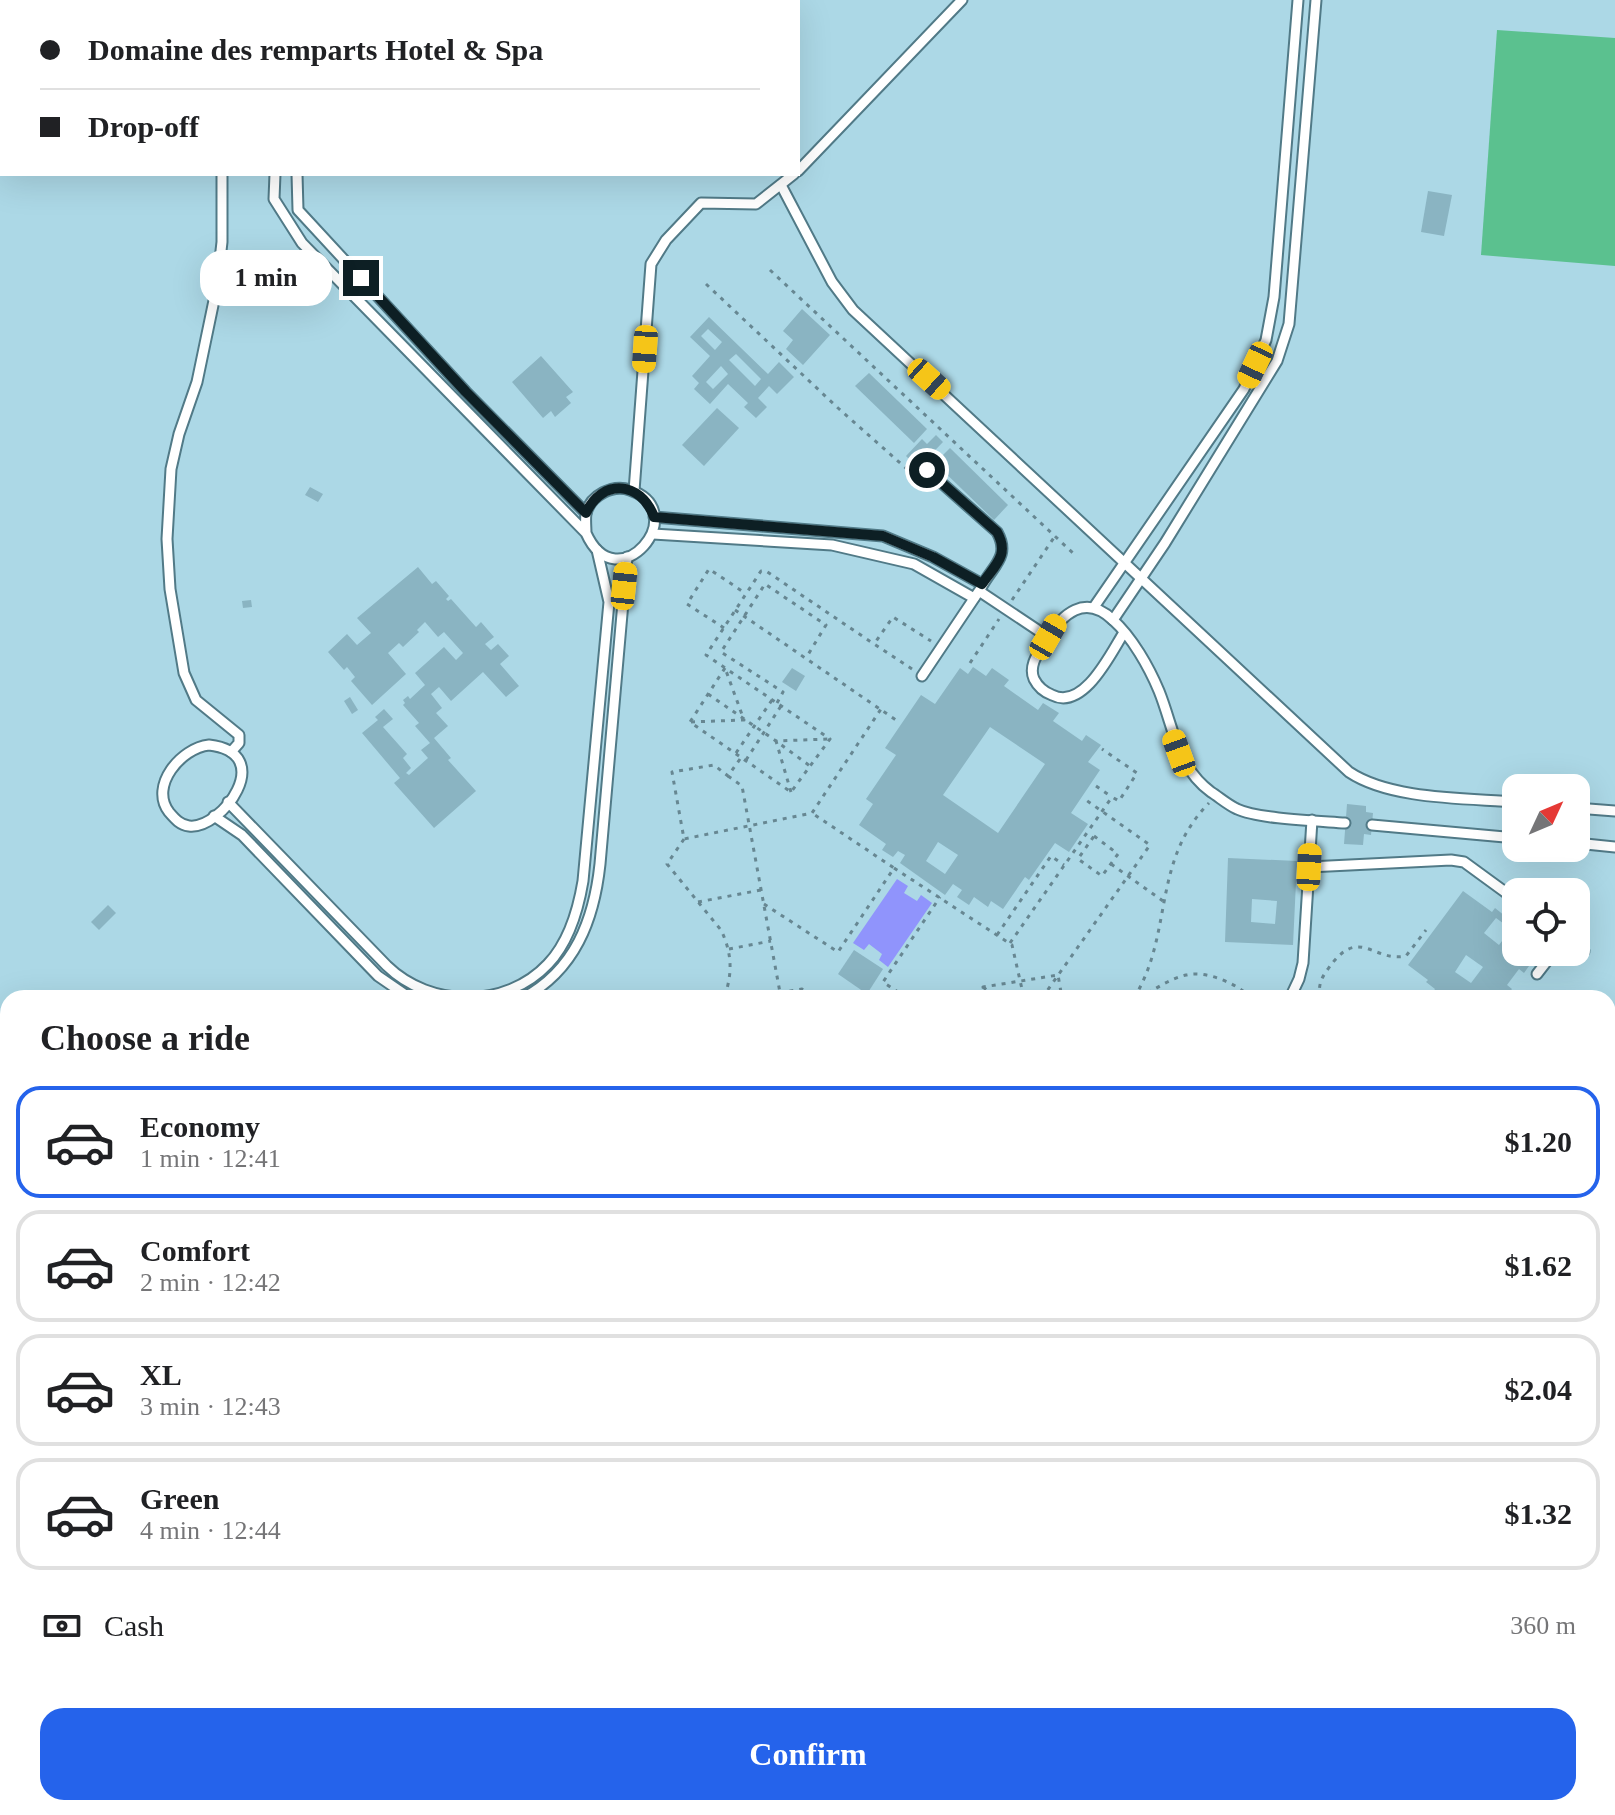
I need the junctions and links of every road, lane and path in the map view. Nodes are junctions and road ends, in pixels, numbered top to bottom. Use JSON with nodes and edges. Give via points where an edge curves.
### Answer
{"nodes":[{"id":1,"x":962,"y":0,"type":"edge"},
{"id":2,"x":1298,"y":0,"type":"edge"},
{"id":3,"x":1316,"y":0,"type":"edge"},
{"id":4,"x":800,"y":168,"type":"edge"},
{"id":5,"x":222,"y":176,"type":"edge"},
{"id":6,"x":275,"y":176,"type":"edge"},
{"id":7,"x":297,"y":176,"type":"edge"},
{"id":8,"x":791,"y":176,"type":"edge"},
{"id":9,"x":1283,"y":184,"type":"junction"},
{"id":10,"x":781,"y":185,"type":"junction"},
{"id":11,"x":1301,"y":186,"type":"junction"},
{"id":12,"x":770,"y":270,"type":"dead end"},
{"id":13,"x":706,"y":284,"type":"dead end"},
{"id":14,"x":466,"y":392,"type":"junction"},
{"id":15,"x":457,"y":401,"type":"junction"},
{"id":16,"x":927,"y":470,"type":"joint"},
{"id":17,"x":634,"y":491,"type":"junction"},
{"id":18,"x":586,"y":513,"type":"junction"},
{"id":19,"x":654,"y":517,"type":"junction"},
{"id":20,"x":586,"y":533,"type":"junction"},
{"id":21,"x":653,"y":534,"type":"junction"},
{"id":22,"x":597,"y":550,"type":"junction"},
{"id":23,"x":1074,"y":554,"type":"dead end"},
{"id":24,"x":627,"y":557,"type":"junction"},
{"id":25,"x":1125,"y":564,"type":"junction"},
{"id":26,"x":1141,"y":577,"type":"junction"},
{"id":27,"x":978,"y":591,"type":"junction"},
{"id":28,"x":745,"y":593,"type":"junction"},
{"id":29,"x":1094,"y":607,"type":"junction"},
{"id":30,"x":735,"y":610,"type":"junction"},
{"id":31,"x":744,"y":616,"type":"junction"},
{"id":32,"x":1113,"y":620,"type":"junction"},
{"id":33,"x":724,"y":628,"type":"junction"},
{"id":34,"x":1123,"y":634,"type":"junction"},
{"id":35,"x":1048,"y":637,"type":"junction"},
{"id":36,"x":874,"y":644,"type":"junction"},
{"id":37,"x":941,"y":648,"type":"junction"},
{"id":38,"x":806,"y":658,"type":"junction"},
{"id":39,"x":725,"y":668,"type":"junction"},
{"id":40,"x":922,"y":676,"type":"joint"},
{"id":41,"x":708,"y":694,"type":"junction"},
{"id":42,"x":772,"y":700,"type":"junction"},
{"id":43,"x":779,"y":705,"type":"junction"},
{"id":44,"x":881,"y":709,"type":"junction"},
{"id":45,"x":744,"y":720,"type":"junction"},
{"id":46,"x":896,"y":720,"type":"dead end"},
{"id":47,"x":690,"y":722,"type":"junction"},
{"id":48,"x":754,"y":726,"type":"junction"},
{"id":49,"x":764,"y":733,"type":"junction"},
{"id":50,"x":830,"y":739,"type":"junction"},
{"id":51,"x":776,"y":741,"type":"junction"},
{"id":52,"x":1102,"y":749,"type":"dead end"},
{"id":53,"x":231,"y":752,"type":"junction"},
{"id":54,"x":736,"y":753,"type":"junction"},
{"id":55,"x":744,"y":759,"type":"junction"},
{"id":56,"x":810,"y":766,"type":"junction"},
{"id":57,"x":728,"y":776,"type":"junction"},
{"id":58,"x":1096,"y":786,"type":"dead end"},
{"id":59,"x":791,"y":792,"type":"junction"},
{"id":60,"x":1217,"y":796,"type":"junction"},
{"id":61,"x":1112,"y":797,"type":"junction"},
{"id":62,"x":1086,"y":800,"type":"dead end"},
{"id":63,"x":1502,"y":801,"type":"edge"},
{"id":64,"x":228,"y":802,"type":"junction"},
{"id":65,"x":1590,"y":809,"type":"edge"},
{"id":66,"x":1102,"y":811,"type":"junction"},
{"id":67,"x":1615,"y":811,"type":"edge"},
{"id":68,"x":812,"y":813,"type":"junction"},
{"id":69,"x":214,"y":816,"type":"junction"},
{"id":70,"x":1312,"y":820,"type":"junction"},
{"id":71,"x":1345,"y":823,"type":"dead end"},
{"id":72,"x":1372,"y":825,"type":"dead end"},
{"id":73,"x":749,"y":826,"type":"junction"},
{"id":74,"x":1502,"y":837,"type":"edge"},
{"id":75,"x":684,"y":839,"type":"junction"},
{"id":76,"x":587,"y":843,"type":"junction"},
{"id":77,"x":1080,"y":843,"type":"junction"},
{"id":78,"x":1590,"y":844,"type":"edge"},
{"id":79,"x":600,"y":845,"type":"junction"},
{"id":80,"x":1615,"y":847,"type":"edge"},
{"id":81,"x":1086,"y":848,"type":"junction"},
{"id":82,"x":1111,"y":864,"type":"junction"},
{"id":83,"x":1064,"y":865,"type":"junction"},
{"id":84,"x":1309,"y":867,"type":"junction"},
{"id":85,"x":894,"y":868,"type":"junction"},
{"id":86,"x":1128,"y":876,"type":"junction"},
{"id":87,"x":761,"y":890,"type":"junction"},
{"id":88,"x":1502,"y":890,"type":"edge"},
{"id":89,"x":940,"y":897,"type":"junction"},
{"id":90,"x":698,"y":902,"type":"junction"},
{"id":91,"x":1163,"y":902,"type":"junction"},
{"id":92,"x":326,"y":904,"type":"junction"},
{"id":93,"x":764,"y":904,"type":"junction"},
{"id":94,"x":317,"y":913,"type":"junction"},
{"id":95,"x":1426,"y":930,"type":"dead end"},
{"id":96,"x":997,"y":935,"type":"junction"},
{"id":97,"x":771,"y":941,"type":"junction"},
{"id":98,"x":1010,"y":943,"type":"junction"},
{"id":99,"x":729,"y":949,"type":"junction"},
{"id":100,"x":1543,"y":966,"type":"edge"},
{"id":101,"x":1537,"y":974,"type":"dead end"},
{"id":102,"x":1058,"y":975,"type":"junction"},
{"id":103,"x":1020,"y":981,"type":"junction"},
{"id":104,"x":983,"y":987,"type":"junction"},
{"id":105,"x":398,"y":990,"type":"edge"},
{"id":106,"x":428,"y":990,"type":"edge"},
{"id":107,"x":505,"y":990,"type":"edge"},
{"id":108,"x":535,"y":990,"type":"edge"},
{"id":109,"x":726,"y":990,"type":"edge"},
{"id":110,"x":780,"y":990,"type":"edge"},
{"id":111,"x":895,"y":990,"type":"edge"},
{"id":112,"x":984,"y":990,"type":"edge"},
{"id":113,"x":987,"y":990,"type":"edge"},
{"id":114,"x":1022,"y":990,"type":"edge"},
{"id":115,"x":1048,"y":990,"type":"edge"},
{"id":116,"x":1061,"y":990,"type":"edge"},
{"id":117,"x":1139,"y":990,"type":"edge"},
{"id":118,"x":1154,"y":990,"type":"edge"},
{"id":119,"x":1244,"y":990,"type":"edge"},
{"id":120,"x":1294,"y":990,"type":"edge"},
{"id":121,"x":1319,"y":990,"type":"edge"}],
"edges":[{"from":1,"to":4,"type":"lane"},
{"from":2,"to":9,"type":"lane"},
{"from":3,"to":11,"type":"lane"},
{"from":5,"to":53,"type":"lane","via":[[222,255],[197,382],[171,469],[167,539],[184,673],[196,700],[239,735]]},
{"from":6,"to":15,"type":"lane","via":[[274,199],[302,243]]},
{"from":7,"to":14,"type":"lane","via":[[298,210]]},
{"from":8,"to":10,"type":"lane"},
{"from":9,"to":11,"type":"lane"},
{"from":9,"to":25,"type":"lane","via":[[1266,340],[1244,389]]},
{"from":10,"to":17,"type":"lane","via":[[756,204],[701,203],[651,264]]},
{"from":10,"to":25,"type":"lane","via":[[832,282],[853,310]]},
{"from":11,"to":26,"type":"lane","via":[[1289,324],[1277,361]]},
{"from":12,"to":23,"type":"path"},
{"from":13,"to":16,"type":"path","via":[[918,479]]},
{"from":14,"to":15,"type":"lane"},
{"from":14,"to":18,"type":"lane"},
{"from":15,"to":20,"type":"lane"},
{"from":16,"to":27,"type":"lane","via":[[997,532],[1003,544],[1003,555]]},
{"from":17,"to":18,"type":"lane","via":[[605,491]]},
{"from":17,"to":19,"type":"lane","via":[[644,497]]},
{"from":18,"to":20,"type":"lane"},
{"from":19,"to":21,"type":"lane"},
{"from":19,"to":27,"type":"lane","via":[[883,536],[933,557]]},
{"from":20,"to":22,"type":"lane"},
{"from":21,"to":24,"type":"lane","via":[[643,549]]},
{"from":21,"to":27,"type":"lane","via":[[832,545],[914,564]]},
{"from":22,"to":24,"type":"lane"},
{"from":22,"to":76,"type":"lane","via":[[609,602]]},
{"from":24,"to":79,"type":"lane"},
{"from":25,"to":26,"type":"lane"},
{"from":25,"to":29,"type":"lane"},
{"from":26,"to":32,"type":"lane"},
{"from":26,"to":63,"type":"lane","via":[[1363,782]]},
{"from":27,"to":35,"type":"lane"},
{"from":27,"to":37,"type":"lane"},
{"from":28,"to":30,"type":"path"},
{"from":28,"to":33,"type":"path","via":[[709,569],[687,604]]},
{"from":28,"to":36,"type":"path","via":[[757,574],[766,571]]},
{"from":29,"to":32,"type":"lane"},
{"from":29,"to":35,"type":"lane","via":[[1074,609],[1057,621]]},
{"from":30,"to":31,"type":"path"},
{"from":30,"to":33,"type":"path"},
{"from":31,"to":38,"type":"path"},
{"from":31,"to":38,"type":"path","via":[[765,584],[826,625]]},
{"from":31,"to":43,"type":"path","via":[[721,652],[783,692]]},
{"from":32,"to":34,"type":"lane"},
{"from":33,"to":39,"type":"path","via":[[706,655]]},
{"from":34,"to":35,"type":"lane","via":[[1096,676],[1068,699],[1041,689],[1033,677],[1034,661]]},
{"from":34,"to":60,"type":"lane","via":[[1147,666],[1179,753]]},
{"from":36,"to":37,"type":"path","via":[[893,617]]},
{"from":36,"to":40,"type":"path"},
{"from":37,"to":40,"type":"lane"},
{"from":38,"to":44,"type":"path"},
{"from":39,"to":41,"type":"path"},
{"from":39,"to":42,"type":"path"},
{"from":39,"to":45,"type":"path"},
{"from":41,"to":45,"type":"path"},
{"from":41,"to":47,"type":"path"},
{"from":42,"to":43,"type":"path"},
{"from":42,"to":48,"type":"path"},
{"from":43,"to":49,"type":"path"},
{"from":43,"to":50,"type":"path"},
{"from":44,"to":46,"type":"path"},
{"from":44,"to":68,"type":"path"},
{"from":45,"to":47,"type":"path"},
{"from":45,"to":48,"type":"path"},
{"from":47,"to":54,"type":"path"},
{"from":48,"to":49,"type":"path"},
{"from":48,"to":54,"type":"path"},
{"from":49,"to":51,"type":"path"},
{"from":49,"to":55,"type":"path"},
{"from":50,"to":51,"type":"path"},
{"from":50,"to":56,"type":"path"},
{"from":51,"to":56,"type":"path"},
{"from":51,"to":59,"type":"path"},
{"from":52,"to":61,"type":"path","via":[[1137,773],[1119,801]]},
{"from":53,"to":64,"type":"lane","via":[[243,774]]},
{"from":53,"to":69,"type":"lane","via":[[201,746],[165,779],[164,801],[176,821],[196,826]]},
{"from":54,"to":55,"type":"path"},
{"from":55,"to":57,"type":"path"},
{"from":55,"to":59,"type":"path"},
{"from":56,"to":59,"type":"path"},
{"from":57,"to":73,"type":"path","via":[[742,786]]},
{"from":57,"to":75,"type":"path","via":[[714,765],[672,772]]},
{"from":58,"to":61,"type":"path"},
{"from":60,"to":70,"type":"lane","via":[[1238,810]]},
{"from":60,"to":91,"type":"path","via":[[1178,846]]},
{"from":61,"to":66,"type":"path"},
{"from":62,"to":66,"type":"path"},
{"from":64,"to":69,"type":"lane"},
{"from":64,"to":92,"type":"lane"},
{"from":65,"to":67,"type":"lane"},
{"from":66,"to":77,"type":"path"},
{"from":66,"to":86,"type":"path","via":[[1150,845]]},
{"from":68,"to":73,"type":"path"},
{"from":68,"to":85,"type":"path"},
{"from":69,"to":94,"type":"lane","via":[[242,835]]},
{"from":70,"to":71,"type":"lane"},
{"from":70,"to":84,"type":"lane"},
{"from":72,"to":74,"type":"lane"},
{"from":73,"to":75,"type":"path"},
{"from":73,"to":87,"type":"path"},
{"from":75,"to":90,"type":"path","via":[[667,864]]},
{"from":76,"to":79,"type":"lane"},
{"from":76,"to":107,"type":"lane","via":[[578,908],[558,950],[527,981]]},
{"from":77,"to":81,"type":"path"},
{"from":77,"to":83,"type":"path"},
{"from":78,"to":80,"type":"lane"},
{"from":79,"to":108,"type":"lane","via":[[594,902],[581,941],[559,971]]},
{"from":81,"to":82,"type":"path","via":[[1094,836],[1118,854]]},
{"from":81,"to":82,"type":"path","via":[[1078,859],[1102,876]]},
{"from":82,"to":86,"type":"path"},
{"from":83,"to":96,"type":"path","via":[[1051,856]]},
{"from":83,"to":98,"type":"path"},
{"from":84,"to":88,"type":"lane","via":[[1451,860],[1464,862]]},
{"from":84,"to":120,"type":"lane","via":[[1303,963]]},
{"from":85,"to":89,"type":"path"},
{"from":85,"to":93,"type":"path","via":[[838,952]]},
{"from":86,"to":91,"type":"path"},
{"from":86,"to":102,"type":"path"},
{"from":87,"to":90,"type":"path"},
{"from":87,"to":93,"type":"path"},
{"from":89,"to":96,"type":"path"},
{"from":89,"to":111,"type":"path","via":[[883,982]]},
{"from":90,"to":99,"type":"path"},
{"from":91,"to":117,"type":"path","via":[[1154,953]]},
{"from":92,"to":94,"type":"lane"},
{"from":92,"to":106,"type":"lane","via":[[394,973]]},
{"from":93,"to":97,"type":"path"},
{"from":94,"to":105,"type":"lane"},
{"from":95,"to":121,"type":"path","via":[[1406,956],[1359,946],[1347,950],[1325,971]]},
{"from":96,"to":98,"type":"path"},
{"from":97,"to":99,"type":"path"},
{"from":97,"to":110,"type":"path"},
{"from":98,"to":103,"type":"path"},
{"from":99,"to":109,"type":"path"},
{"from":100,"to":101,"type":"lane"},
{"from":102,"to":103,"type":"path"},
{"from":102,"to":115,"type":"path"},
{"from":102,"to":116,"type":"path"},
{"from":103,"to":104,"type":"path"},
{"from":103,"to":114,"type":"path"},
{"from":104,"to":112,"type":"path"},
{"from":104,"to":113,"type":"path"},
{"from":118,"to":119,"type":"path","via":[[1189,974],[1214,977]]}]}
